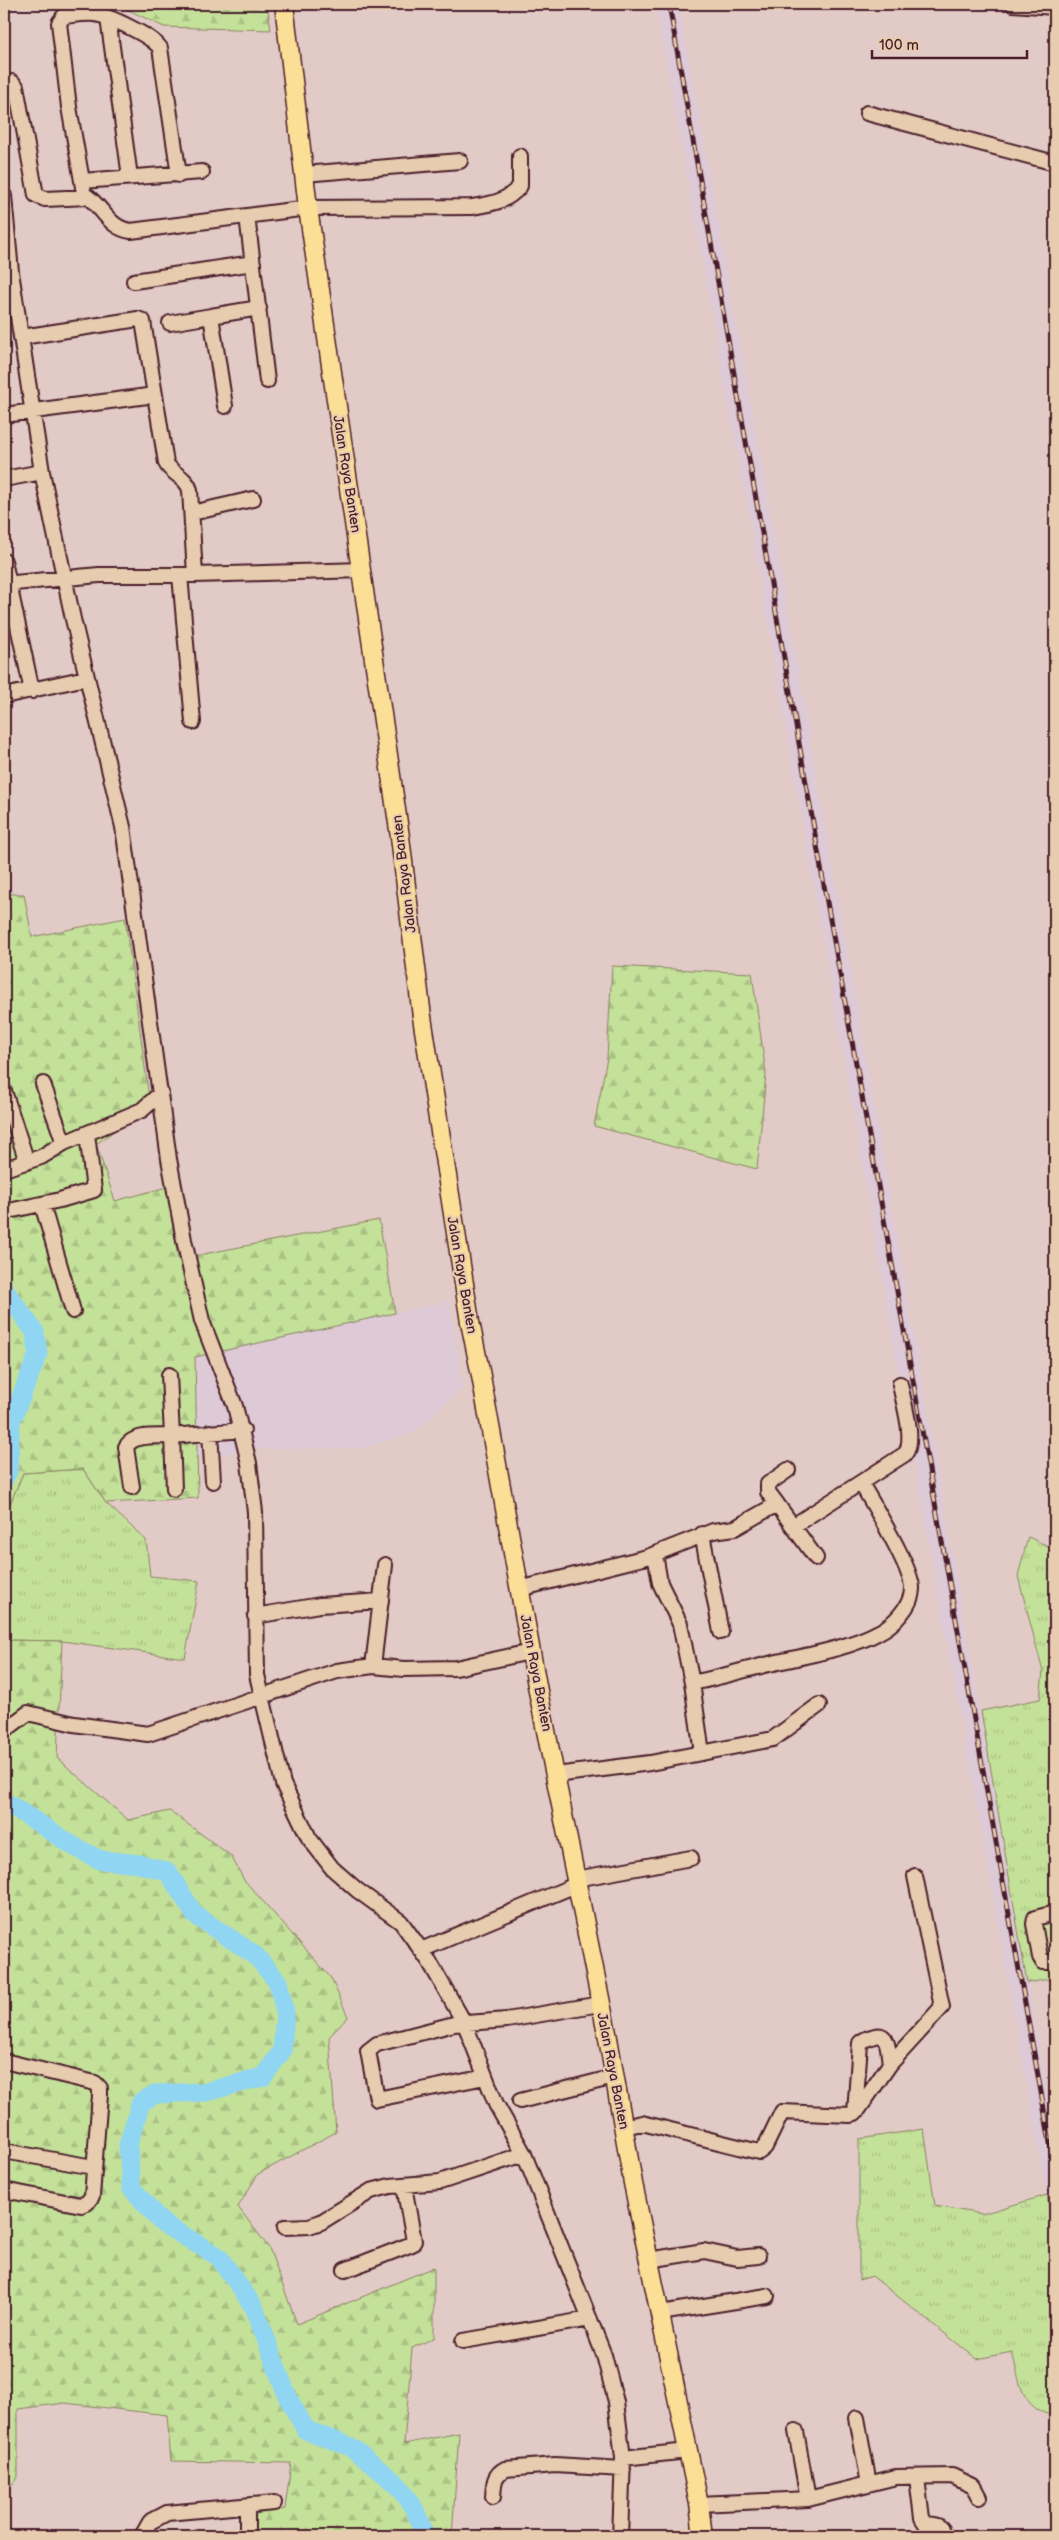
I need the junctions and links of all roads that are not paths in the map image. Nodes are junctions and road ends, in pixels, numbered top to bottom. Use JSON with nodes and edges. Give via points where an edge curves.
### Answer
{"nodes":[{"id":1,"x":284,"y":4,"type":"edge"},
{"id":2,"x":1013,"y":4,"type":"edge"},
{"id":3,"x":1055,"y":7,"type":"edge"},
{"id":4,"x":108,"y":18,"type":"junction"},
{"id":5,"x":4,"y":83,"type":"edge"},
{"id":6,"x":867,"y":113,"type":"dead end"},
{"id":7,"x":520,"y":156,"type":"dead end"},
{"id":8,"x":460,"y":161,"type":"dead end"},
{"id":9,"x":1055,"y":163,"type":"edge"},
{"id":10,"x":202,"y":172,"type":"dead end"},
{"id":11,"x":180,"y":174,"type":"junction"},
{"id":12,"x":304,"y":174,"type":"junction"},
{"id":13,"x":130,"y":176,"type":"junction"},
{"id":14,"x":82,"y":181,"type":"junction"},
{"id":15,"x":4,"y":196,"type":"edge"},
{"id":16,"x":85,"y":196,"type":"junction"},
{"id":17,"x":308,"y":208,"type":"junction"},
{"id":18,"x":247,"y":216,"type":"junction"},
{"id":19,"x":253,"y":263,"type":"junction"},
{"id":20,"x":7,"y":272,"type":"edge"},
{"id":21,"x":134,"y":281,"type":"dead end"},
{"id":22,"x":259,"y":308,"type":"junction"},
{"id":23,"x":211,"y":316,"type":"junction"},
{"id":24,"x":170,"y":323,"type":"dead end"},
{"id":25,"x":22,"y":337,"type":"junction"},
{"id":26,"x":267,"y":381,"type":"dead end"},
{"id":27,"x":154,"y":395,"type":"junction"},
{"id":28,"x":225,"y":406,"type":"dead end"},
{"id":29,"x":34,"y":412,"type":"junction"},
{"id":30,"x":4,"y":415,"type":"edge"},
{"id":31,"x":42,"y":472,"type":"junction"},
{"id":32,"x":4,"y":479,"type":"edge"},
{"id":33,"x":253,"y":499,"type":"dead end"},
{"id":34,"x":192,"y":513,"type":"junction"},
{"id":35,"x":4,"y":560,"type":"edge"},
{"id":36,"x":362,"y":570,"type":"junction"},
{"id":37,"x":180,"y":575,"type":"junction"},
{"id":38,"x":195,"y":575,"type":"junction"},
{"id":39,"x":64,"y":577,"type":"junction"},
{"id":40,"x":6,"y":584,"type":"edge"},
{"id":41,"x":86,"y":678,"type":"junction"},
{"id":42,"x":32,"y":691,"type":"junction"},
{"id":43,"x":4,"y":696,"type":"edge"},
{"id":44,"x":193,"y":722,"type":"dead end"},
{"id":45,"x":43,"y":1084,"type":"dead end"},
{"id":46,"x":4,"y":1091,"type":"edge"},
{"id":47,"x":161,"y":1093,"type":"junction"},
{"id":48,"x":87,"y":1134,"type":"junction"},
{"id":49,"x":64,"y":1144,"type":"junction"},
{"id":50,"x":27,"y":1162,"type":"junction"},
{"id":51,"x":4,"y":1169,"type":"edge"},
{"id":52,"x":42,"y":1204,"type":"junction"},
{"id":53,"x":4,"y":1212,"type":"edge"},
{"id":54,"x":73,"y":1311,"type":"dead end"},
{"id":55,"x":168,"y":1375,"type":"dead end"},
{"id":56,"x":900,"y":1384,"type":"dead end"},
{"id":57,"x":242,"y":1430,"type":"junction"},
{"id":58,"x":210,"y":1432,"type":"junction"},
{"id":59,"x":172,"y":1436,"type":"junction"},
{"id":60,"x":788,"y":1470,"type":"dead end"},
{"id":61,"x":213,"y":1481,"type":"dead end"},
{"id":62,"x":861,"y":1483,"type":"junction"},
{"id":63,"x":132,"y":1487,"type":"dead end"},
{"id":64,"x":174,"y":1489,"type":"dead end"},
{"id":65,"x":777,"y":1504,"type":"junction"},
{"id":66,"x":793,"y":1526,"type":"junction"},
{"id":67,"x":702,"y":1534,"type":"junction"},
{"id":68,"x":655,"y":1554,"type":"junction"},
{"id":69,"x":816,"y":1558,"type":"dead end"},
{"id":70,"x":385,"y":1565,"type":"dead end"},
{"id":71,"x":519,"y":1589,"type":"junction"},
{"id":72,"x":381,"y":1601,"type":"junction"},
{"id":73,"x":255,"y":1616,"type":"junction"},
{"id":74,"x":721,"y":1632,"type":"dead end"},
{"id":75,"x":530,"y":1652,"type":"junction"},
{"id":76,"x":373,"y":1666,"type":"junction"},
{"id":77,"x":692,"y":1683,"type":"junction"},
{"id":78,"x":262,"y":1697,"type":"junction"},
{"id":79,"x":819,"y":1705,"type":"dead end"},
{"id":80,"x":4,"y":1731,"type":"edge"},
{"id":81,"x":702,"y":1753,"type":"junction"},
{"id":82,"x":556,"y":1775,"type":"junction"},
{"id":83,"x":691,"y":1858,"type":"dead end"},
{"id":84,"x":915,"y":1876,"type":"dead end"},
{"id":85,"x":577,"y":1881,"type":"junction"},
{"id":86,"x":1055,"y":1913,"type":"edge"},
{"id":87,"x":421,"y":1950,"type":"junction"},
{"id":88,"x":1055,"y":1962,"type":"edge"},
{"id":89,"x":600,"y":2004,"type":"junction"},
{"id":90,"x":465,"y":2024,"type":"junction"},
{"id":91,"x":4,"y":2061,"type":"edge"},
{"id":92,"x":890,"y":2064,"type":"junction"},
{"id":93,"x":485,"y":2077,"type":"junction"},
{"id":94,"x":614,"y":2077,"type":"junction"},
{"id":95,"x":520,"y":2101,"type":"dead end"},
{"id":96,"x":855,"y":2113,"type":"junction"},
{"id":97,"x":624,"y":2128,"type":"junction"},
{"id":98,"x":4,"y":2151,"type":"edge"},
{"id":99,"x":524,"y":2154,"type":"junction"},
{"id":100,"x":93,"y":2167,"type":"junction"},
{"id":101,"x":404,"y":2186,"type":"junction"},
{"id":102,"x":4,"y":2190,"type":"edge"},
{"id":103,"x":285,"y":2227,"type":"dead end"},
{"id":104,"x":758,"y":2256,"type":"dead end"},
{"id":105,"x":649,"y":2260,"type":"junction"},
{"id":106,"x":345,"y":2270,"type":"dead end"},
{"id":107,"x":767,"y":2296,"type":"dead end"},
{"id":108,"x":660,"y":2313,"type":"junction"},
{"id":109,"x":590,"y":2320,"type":"junction"},
{"id":110,"x":463,"y":2341,"type":"dead end"},
{"id":111,"x":857,"y":2418,"type":"dead end"},
{"id":112,"x":796,"y":2430,"type":"dead end"},
{"id":113,"x":688,"y":2451,"type":"junction"},
{"id":114,"x":623,"y":2464,"type":"junction"},
{"id":115,"x":917,"y":2478,"type":"junction"},
{"id":116,"x":869,"y":2484,"type":"junction"},
{"id":117,"x":493,"y":2497,"type":"dead end"},
{"id":118,"x":979,"y":2497,"type":"dead end"},
{"id":119,"x":808,"y":2499,"type":"junction"},
{"id":120,"x":274,"y":2502,"type":"dead end"},
{"id":121,"x":699,"y":2504,"type":"junction"},
{"id":122,"x":247,"y":2507,"type":"junction"},
{"id":123,"x":142,"y":2536,"type":"edge"},
{"id":124,"x":248,"y":2536,"type":"edge"},
{"id":125,"x":620,"y":2536,"type":"edge"},
{"id":126,"x":703,"y":2536,"type":"edge"},
{"id":127,"x":944,"y":2536,"type":"edge"}],
"edges":[{"from":1,"to":12,"type":"main road","name":"Jalan Raya Banten"},
{"from":2,"to":3,"type":"street"},
{"from":4,"to":11,"type":"street","via":[[153,40],[160,48]]},
{"from":4,"to":13,"type":"street"},
{"from":4,"to":14,"type":"street","via":[[96,14],[71,15],[64,16],[58,23]]},
{"from":5,"to":16,"type":"street","via":[[12,82],[16,86],[34,193],[45,199]]},
{"from":6,"to":9,"type":"street"},
{"from":7,"to":17,"type":"street","via":[[520,186],[512,196],[495,204],[472,207]]},
{"from":8,"to":12,"type":"street"},
{"from":10,"to":11,"type":"street"},
{"from":11,"to":13,"type":"street"},
{"from":12,"to":17,"type":"main road","name":"Jalan Raya Banten"},
{"from":13,"to":14,"type":"street"},
{"from":14,"to":16,"type":"street"},
{"from":15,"to":20,"type":"street"},
{"from":16,"to":18,"type":"street","via":[[120,230]]},
{"from":17,"to":18,"type":"street"},
{"from":17,"to":36,"type":"main road","name":"Jalan Raya Banten"},
{"from":18,"to":19,"type":"street"},
{"from":19,"to":21,"type":"street"},
{"from":19,"to":22,"type":"street"},
{"from":20,"to":25,"type":"street"},
{"from":22,"to":23,"type":"street"},
{"from":22,"to":26,"type":"street"},
{"from":23,"to":24,"type":"street"},
{"from":23,"to":28,"type":"street"},
{"from":25,"to":27,"type":"street","via":[[141,319]]},
{"from":25,"to":29,"type":"street"},
{"from":27,"to":29,"type":"street"},
{"from":27,"to":34,"type":"street","via":[[166,463],[170,470],[187,482]]},
{"from":29,"to":30,"type":"street"},
{"from":29,"to":31,"type":"street"},
{"from":31,"to":32,"type":"street"},
{"from":31,"to":39,"type":"street"},
{"from":33,"to":34,"type":"street"},
{"from":34,"to":38,"type":"street"},
{"from":35,"to":40,"type":"street"},
{"from":36,"to":38,"type":"street"},
{"from":36,"to":71,"type":"main road","name":"Jalan Raya Banten","via":[[440,1140]]},
{"from":37,"to":38,"type":"street"},
{"from":37,"to":39,"type":"street"},
{"from":37,"to":44,"type":"street"},
{"from":39,"to":40,"type":"street"},
{"from":39,"to":41,"type":"street"},
{"from":40,"to":42,"type":"street"},
{"from":41,"to":42,"type":"street"},
{"from":41,"to":47,"type":"street","via":[[123,827]]},
{"from":42,"to":43,"type":"street"},
{"from":45,"to":49,"type":"street"},
{"from":46,"to":50,"type":"street"},
{"from":47,"to":48,"type":"street","via":[[142,1110]]},
{"from":47,"to":57,"type":"street","via":[[169,1159],[202,1321]]},
{"from":48,"to":49,"type":"street"},
{"from":48,"to":52,"type":"street","via":[[94,1190]]},
{"from":49,"to":50,"type":"street"},
{"from":50,"to":51,"type":"street"},
{"from":52,"to":53,"type":"street"},
{"from":52,"to":54,"type":"street"},
{"from":55,"to":59,"type":"street"},
{"from":56,"to":62,"type":"street","via":[[909,1449]]},
{"from":57,"to":58,"type":"street"},
{"from":57,"to":73,"type":"street","via":[[255,1512]]},
{"from":58,"to":59,"type":"street"},
{"from":58,"to":61,"type":"street"},
{"from":59,"to":63,"type":"street","via":[[130,1441],[126,1447]]},
{"from":59,"to":64,"type":"street"},
{"from":60,"to":65,"type":"street","via":[[768,1484],[768,1492]]},
{"from":62,"to":66,"type":"street"},
{"from":62,"to":77,"type":"street","via":[[890,1533],[912,1583],[912,1595],[896,1620],[879,1632],[850,1643]]},
{"from":65,"to":66,"type":"street"},
{"from":65,"to":67,"type":"street","via":[[735,1528]]},
{"from":66,"to":69,"type":"street"},
{"from":67,"to":68,"type":"street"},
{"from":67,"to":74,"type":"street"},
{"from":68,"to":71,"type":"street"},
{"from":68,"to":77,"type":"street","via":[[658,1576],[680,1624]]},
{"from":70,"to":72,"type":"street"},
{"from":71,"to":75,"type":"main road","name":"Jalan Raya Banten"},
{"from":72,"to":73,"type":"street","via":[[320,1605]]},
{"from":72,"to":76,"type":"street"},
{"from":73,"to":78,"type":"street","via":[[255,1661]]},
{"from":75,"to":76,"type":"street","via":[[456,1668]]},
{"from":75,"to":82,"type":"main road","name":"Jalan Raya Banten"},
{"from":76,"to":78,"type":"street","via":[[337,1671]]},
{"from":77,"to":81,"type":"street"},
{"from":78,"to":80,"type":"street","via":[[148,1734],[74,1724],[28,1713]]},
{"from":78,"to":87,"type":"street","via":[[283,1784],[308,1838],[332,1868],[401,1922]]},
{"from":79,"to":81,"type":"street","via":[[773,1739]]},
{"from":81,"to":82,"type":"street"},
{"from":82,"to":85,"type":"main road","name":"Jalan Raya Banten"},
{"from":83,"to":85,"type":"street"},
{"from":84,"to":92,"type":"street","via":[[942,2006]]},
{"from":85,"to":87,"type":"street"},
{"from":85,"to":89,"type":"main road","name":"Jalan Raya Banten"},
{"from":86,"to":88,"type":"street","via":[[1035,1918],[1034,1924],[1040,1957],[1043,1962]]},
{"from":87,"to":90,"type":"street"},
{"from":89,"to":90,"type":"street"},
{"from":89,"to":94,"type":"main road","name":"Jalan Raya Banten"},
{"from":90,"to":93,"type":"street"},
{"from":90,"to":93,"type":"street","via":[[454,2024],[372,2046],[368,2052],[374,2094],[377,2099]]},
{"from":91,"to":100,"type":"street","via":[[95,2083],[100,2088]]},
{"from":92,"to":96,"type":"street"},
{"from":92,"to":96,"type":"street","via":[[887,2040],[883,2036],[860,2043]]},
{"from":93,"to":99,"type":"street"},
{"from":94,"to":95,"type":"street"},
{"from":94,"to":97,"type":"main road","name":"Jalan Raya Banten"},
{"from":96,"to":97,"type":"street","via":[[782,2112],[765,2147],[759,2152],[642,2123]]},
{"from":97,"to":105,"type":"main road","name":"Jalan Raya Banten"},
{"from":98,"to":100,"type":"street"},
{"from":99,"to":101,"type":"street","via":[[440,2182]]},
{"from":99,"to":109,"type":"street"},
{"from":100,"to":102,"type":"street","via":[[92,2196],[81,2205]]},
{"from":101,"to":103,"type":"street","via":[[371,2191],[309,2226]]},
{"from":101,"to":106,"type":"street","via":[[412,2244]]},
{"from":104,"to":105,"type":"street","via":[[737,2258],[704,2251]]},
{"from":105,"to":108,"type":"main road","name":"Jalan Raya Banten"},
{"from":107,"to":108,"type":"street"},
{"from":108,"to":113,"type":"main road","name":"Jalan Raya Banten"},
{"from":109,"to":110,"type":"street"},
{"from":109,"to":114,"type":"street","via":[[604,2354],[616,2402]]},
{"from":111,"to":116,"type":"street"},
{"from":112,"to":119,"type":"street"},
{"from":113,"to":114,"type":"street"},
{"from":113,"to":121,"type":"main road","name":"Jalan Raya Banten"},
{"from":114,"to":117,"type":"street","via":[[505,2470],[498,2472],[495,2478]]},
{"from":114,"to":125,"type":"street"},
{"from":115,"to":116,"type":"street","via":[[896,2477]]},
{"from":115,"to":118,"type":"street","via":[[952,2476],[972,2486]]},
{"from":115,"to":127,"type":"street","via":[[922,2518],[926,2524],[938,2525]]},
{"from":116,"to":119,"type":"street"},
{"from":119,"to":121,"type":"street"},
{"from":120,"to":122,"type":"street"},
{"from":121,"to":126,"type":"main road","name":"Jalan Raya Banten"},
{"from":122,"to":123,"type":"street","via":[[167,2513],[150,2522]]},
{"from":122,"to":124,"type":"street"}]}
